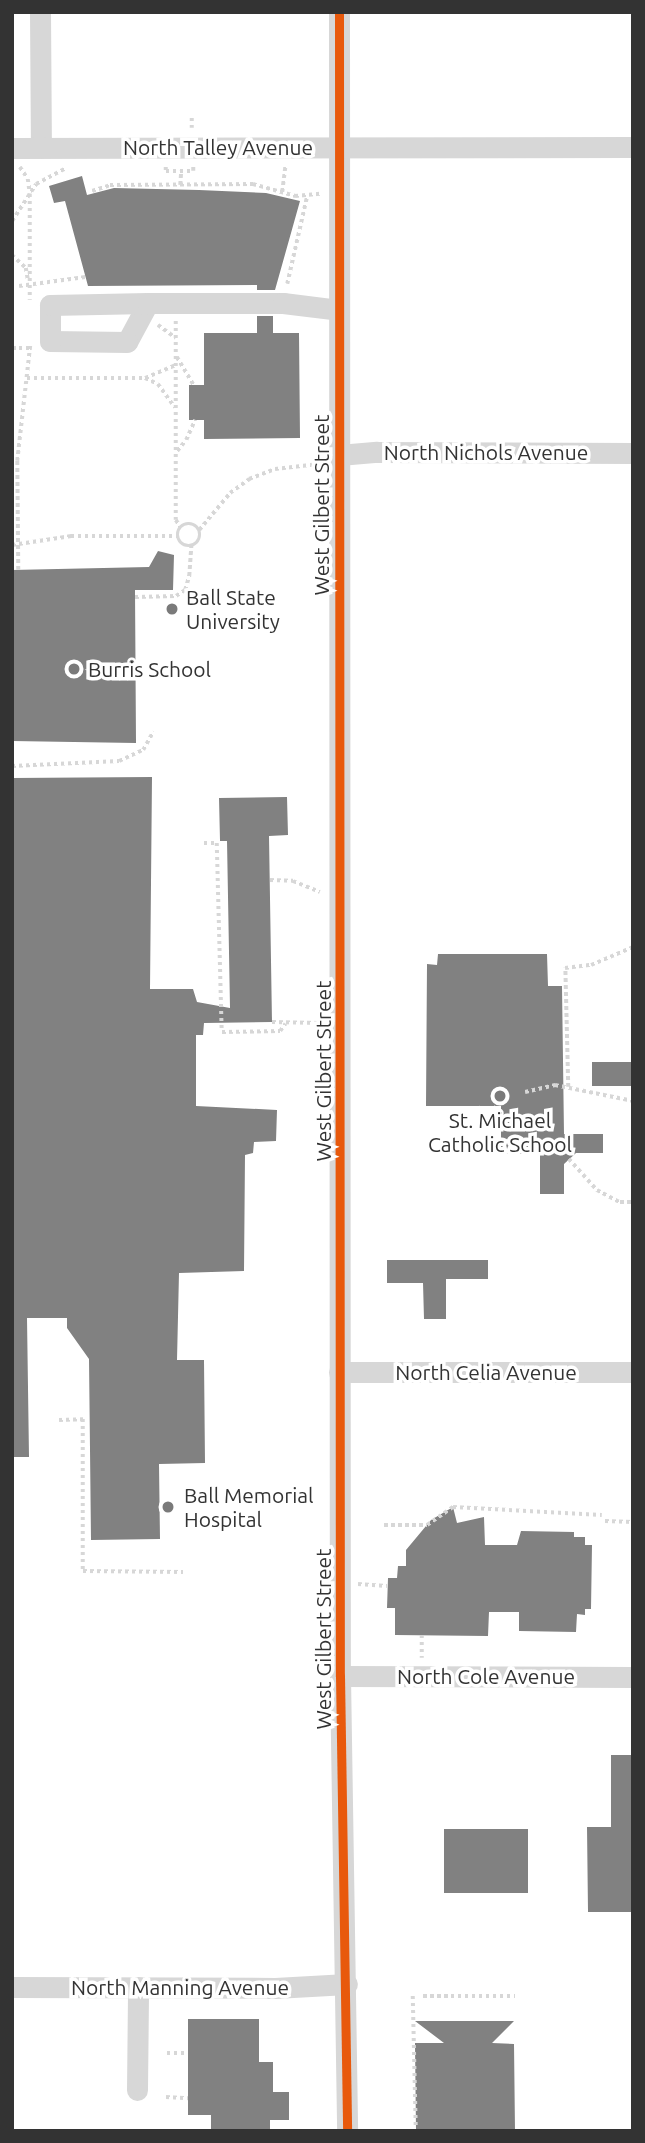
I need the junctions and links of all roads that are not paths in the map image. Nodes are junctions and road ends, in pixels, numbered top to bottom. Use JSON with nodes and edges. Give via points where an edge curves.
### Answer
{"nodes":[{"id":1,"x":40,"y":12,"type":"edge"},
{"id":2,"x":339,"y":12,"type":"edge"},
{"id":3,"x":340,"y":146,"type":"junction"},
{"id":4,"x":633,"y":147,"type":"edge"},
{"id":5,"x":15,"y":148,"type":"edge"},
{"id":6,"x":41,"y":148,"type":"junction"},
{"id":7,"x":148,"y":303,"type":"dead end"},
{"id":8,"x":339,"y":310,"type":"junction"},
{"id":9,"x":633,"y":453,"type":"edge"},
{"id":10,"x":339,"y":455,"type":"junction"},
{"id":11,"x":339,"y":1372,"type":"junction"},
{"id":12,"x":633,"y":1372,"type":"edge"},
{"id":13,"x":340,"y":1676,"type":"junction"},
{"id":14,"x":633,"y":1677,"type":"edge"},
{"id":15,"x":347,"y":1984,"type":"junction"},
{"id":16,"x":12,"y":1987,"type":"edge"},
{"id":17,"x":138,"y":1987,"type":"junction"},
{"id":18,"x":137,"y":2090,"type":"dead end"},
{"id":19,"x":347,"y":2131,"type":"edge"}],
"edges":[{"from":1,"to":6,"type":"street"},
{"from":2,"to":3,"type":"street","name":"West Gilbert Street"},
{"from":3,"to":4,"type":"street","name":"North Talley Avenue"},
{"from":3,"to":6,"type":"street","name":"North Talley Avenue"},
{"from":3,"to":8,"type":"street","name":"West Gilbert Street"},
{"from":5,"to":6,"type":"street","name":"North Talley Avenue"},
{"from":7,"to":8,"type":"street","via":[[283,303]]},
{"from":8,"to":10,"type":"street","name":"West Gilbert Street"},
{"from":9,"to":10,"type":"street","name":"North Nichols Avenue"},
{"from":10,"to":11,"type":"street","name":"West Gilbert Street"},
{"from":11,"to":12,"type":"street","name":"North Celia Avenue"},
{"from":11,"to":13,"type":"street","name":"West Gilbert Street"},
{"from":13,"to":14,"type":"street","name":"North Cole Avenue"},
{"from":13,"to":15,"type":"street","name":"West Gilbert Street"},
{"from":15,"to":17,"type":"street","name":"North Manning Avenue"},
{"from":15,"to":19,"type":"street","name":"West Gilbert Street"},
{"from":16,"to":17,"type":"street","name":"North Manning Avenue"},
{"from":17,"to":18,"type":"street"}]}
